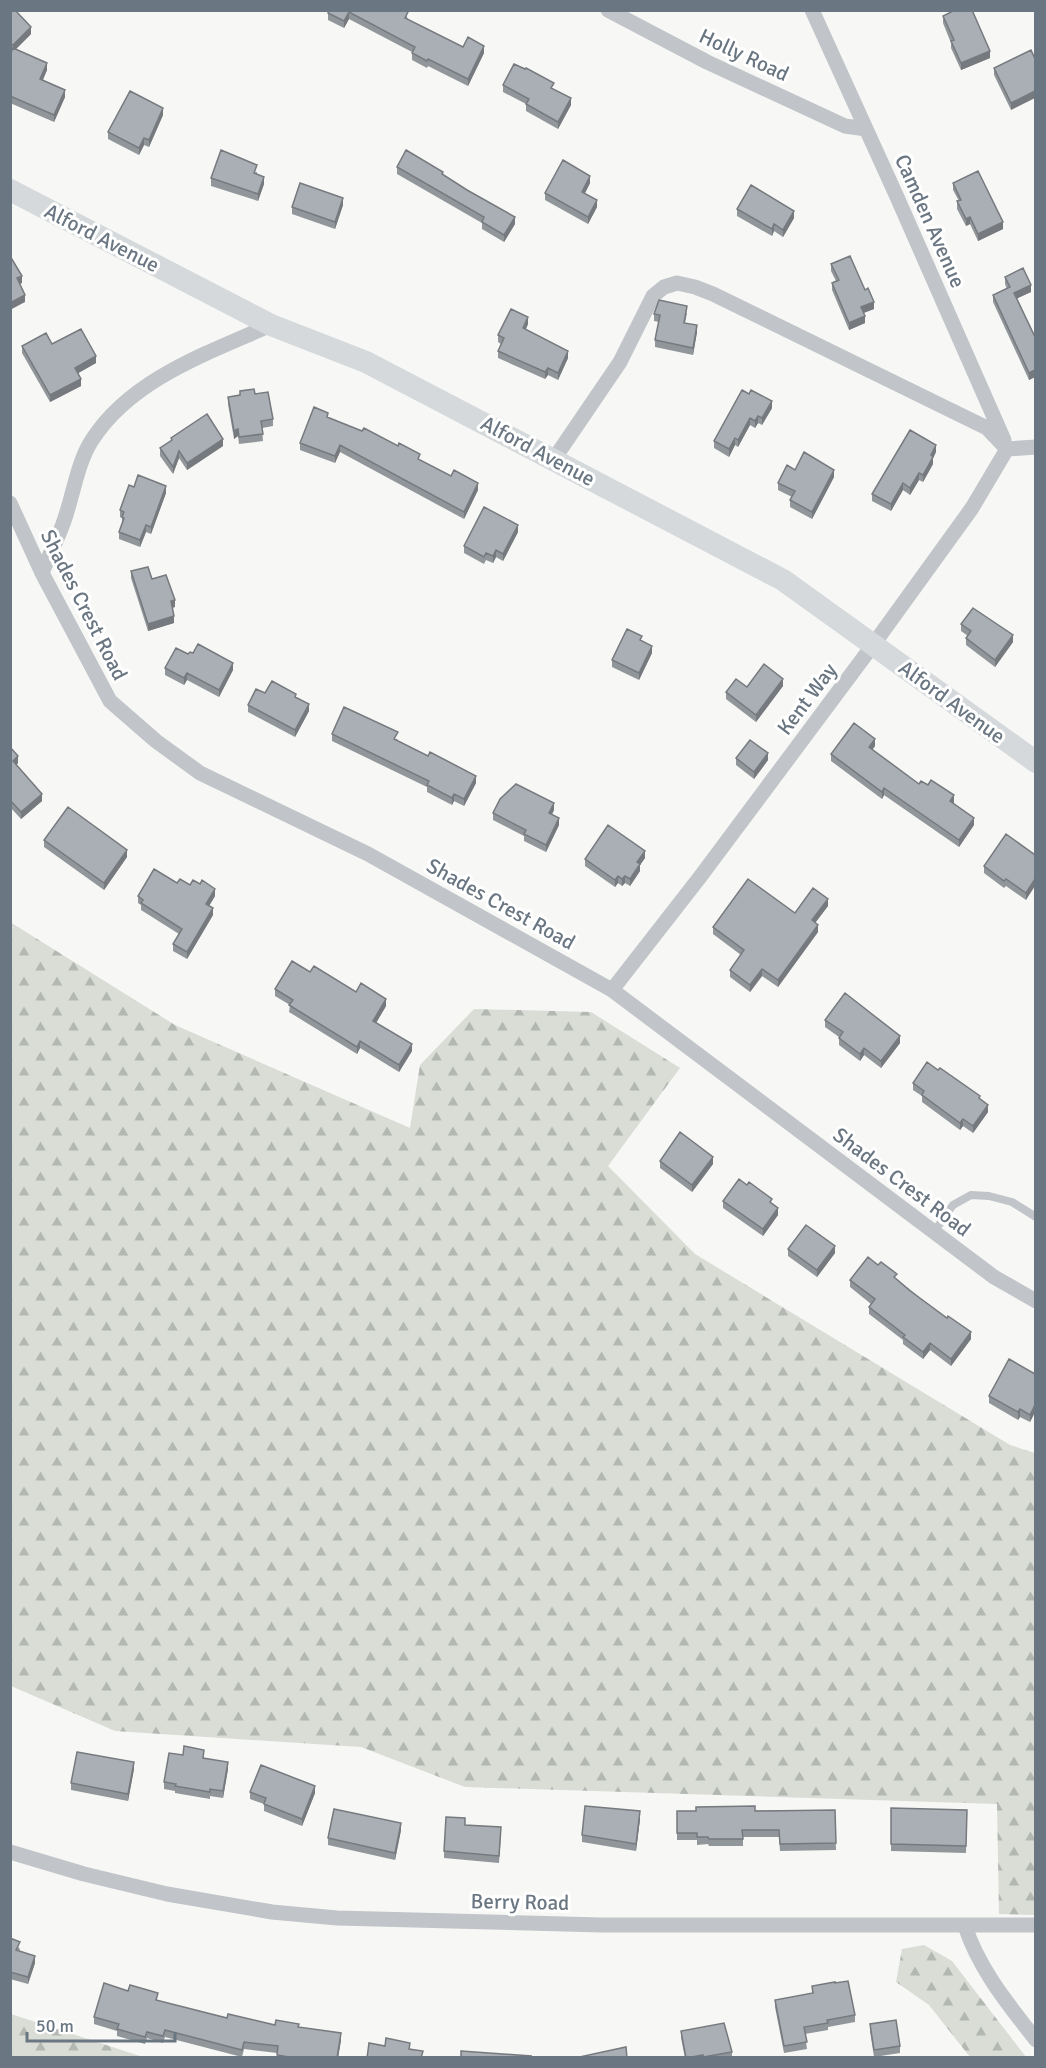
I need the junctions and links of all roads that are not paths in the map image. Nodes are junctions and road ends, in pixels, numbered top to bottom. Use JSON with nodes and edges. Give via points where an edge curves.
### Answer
{"nodes":[{"id":1,"x":608,"y":10,"type":"edge"},
{"id":2,"x":812,"y":10,"type":"edge"},
{"id":3,"x":866,"y":129,"type":"junction"},
{"id":4,"x":10,"y":190,"type":"edge"},
{"id":5,"x":271,"y":325,"type":"junction"},
{"id":6,"x":1035,"y":447,"type":"edge"},
{"id":7,"x":1007,"y":449,"type":"junction"},
{"id":8,"x":554,"y":459,"type":"junction"},
{"id":9,"x":10,"y":503,"type":"edge"},
{"id":10,"x":42,"y":573,"type":"junction"},
{"id":11,"x":873,"y":645,"type":"junction"},
{"id":12,"x":1035,"y":762,"type":"edge"},
{"id":13,"x":612,"y":990,"type":"junction"},
{"id":14,"x":1035,"y":1217,"type":"edge"},
{"id":15,"x":934,"y":1232,"type":"junction"},
{"id":16,"x":1035,"y":1300,"type":"edge"},
{"id":17,"x":10,"y":1852,"type":"edge"},
{"id":18,"x":1035,"y":1925,"type":"edge"},
{"id":19,"x":965,"y":1926,"type":"junction"},
{"id":20,"x":1035,"y":2040,"type":"edge"}],
"edges":[{"from":1,"to":3,"type":"street","name":"Holly Road","via":[[707,62],[845,126]]},
{"from":2,"to":3,"type":"street","name":"Camden Avenue"},
{"from":3,"to":7,"type":"street","name":"Camden Avenue"},
{"from":4,"to":5,"type":"street","name":"Alford Avenue"},
{"from":5,"to":8,"type":"street","name":"Alford Avenue","via":[[366,362]]},
{"from":5,"to":10,"type":"street","via":[[165,374],[120,406],[91,441]]},
{"from":6,"to":7,"type":"street"},
{"from":7,"to":8,"type":"street","via":[[987,428],[713,294],[677,283],[653,296],[620,362]]},
{"from":7,"to":11,"type":"street","name":"Kent Way","via":[[972,508]]},
{"from":8,"to":11,"type":"street","name":"Alford Avenue","via":[[783,580]]},
{"from":9,"to":10,"type":"street","name":"Shades Crest Road"},
{"from":10,"to":13,"type":"street","name":"Shades Crest Road","via":[[110,701],[156,741],[200,772],[369,854]]},
{"from":11,"to":12,"type":"street","name":"Alford Avenue"},
{"from":11,"to":13,"type":"street","name":"Kent Way"},
{"from":13,"to":15,"type":"street","name":"Shades Crest Road"},
{"from":14,"to":15,"type":"lane","via":[[1012,1202],[971,1195],[953,1205]]},
{"from":15,"to":16,"type":"street","name":"Shades Crest Road","via":[[994,1277]]},
{"from":17,"to":19,"type":"street","name":"Berry Road","via":[[155,1891],[298,1915],[477,1923]]},
{"from":18,"to":19,"type":"street","name":"Berry Road"},
{"from":19,"to":20,"type":"street","via":[[985,1972]]}]}
